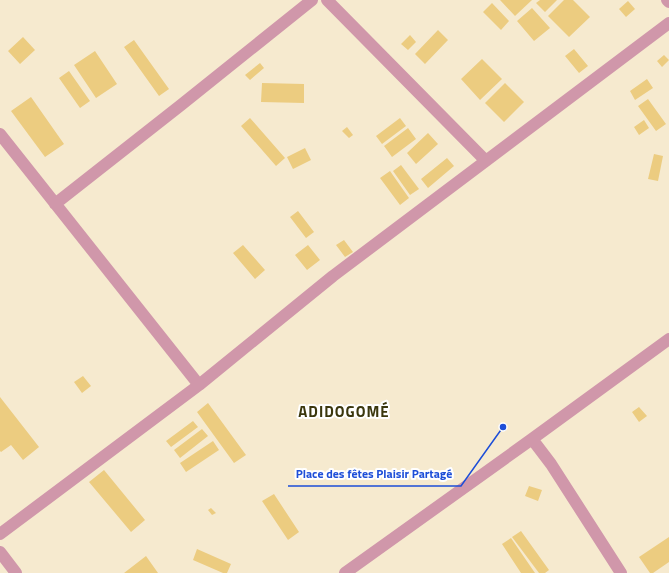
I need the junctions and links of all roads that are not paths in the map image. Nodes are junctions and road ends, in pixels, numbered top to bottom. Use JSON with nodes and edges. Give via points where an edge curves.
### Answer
{"nodes":[{"id":1,"x":312,"y":0,"type":"edge"},
{"id":2,"x":327,"y":0,"type":"edge"},
{"id":3,"x":667,"y":0,"type":"edge"},
{"id":4,"x":669,"y":2,"type":"edge"},
{"id":5,"x":669,"y":23,"type":"edge"},
{"id":6,"x":0,"y":134,"type":"edge"},
{"id":7,"x":486,"y":161,"type":"junction"},
{"id":8,"x":55,"y":204,"type":"junction"},
{"id":9,"x":669,"y":339,"type":"edge"},
{"id":10,"x":199,"y":385,"type":"junction"},
{"id":11,"x":532,"y":439,"type":"junction"},
{"id":12,"x":0,"y":534,"type":"edge"},
{"id":13,"x":0,"y":552,"type":"edge"},
{"id":14,"x":16,"y":573,"type":"edge"},
{"id":15,"x":345,"y":573,"type":"edge"},
{"id":16,"x":621,"y":573,"type":"edge"}],
"edges":[{"from":1,"to":8,"type":"street"},
{"from":2,"to":7,"type":"street"},
{"from":3,"to":4,"type":"street"},
{"from":5,"to":7,"type":"street"},
{"from":6,"to":8,"type":"street"},
{"from":7,"to":10,"type":"street","via":[[333,276]]},
{"from":8,"to":10,"type":"street"},
{"from":9,"to":11,"type":"street"},
{"from":10,"to":12,"type":"street"},
{"from":11,"to":15,"type":"street"},
{"from":11,"to":16,"type":"street"},
{"from":13,"to":14,"type":"street"}]}
